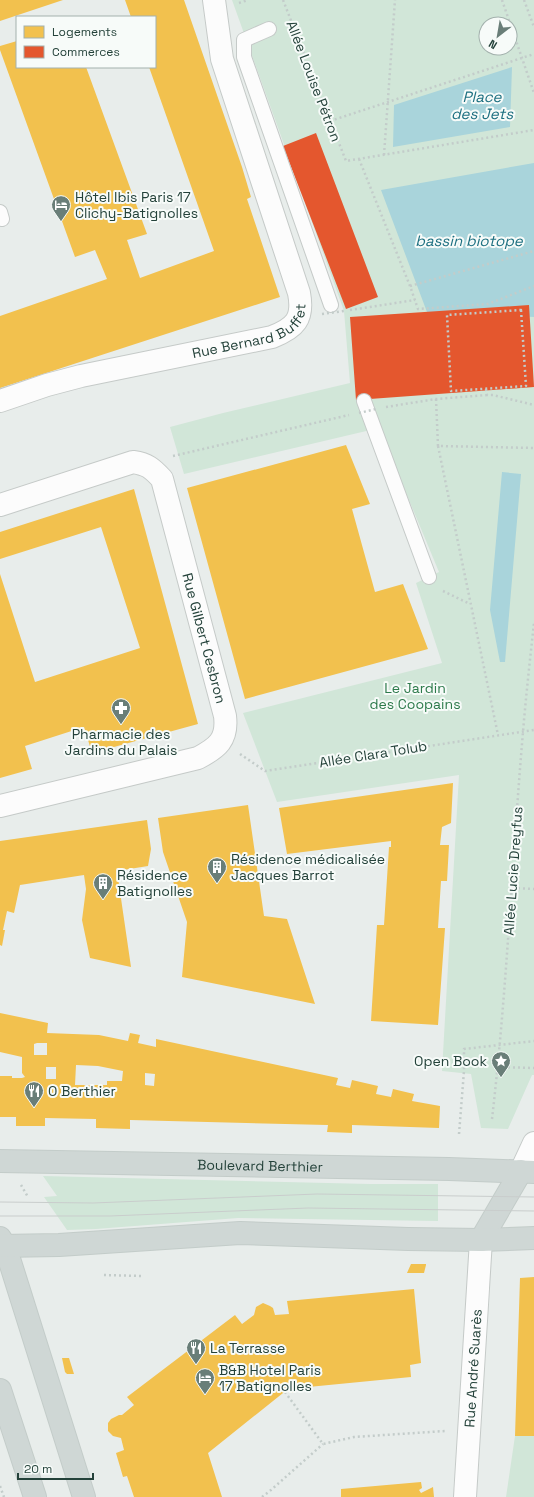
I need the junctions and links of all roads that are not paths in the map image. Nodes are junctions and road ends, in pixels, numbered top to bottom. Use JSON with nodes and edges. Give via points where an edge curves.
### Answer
{"nodes":[{"id":1,"x":214,"y":0,"type":"edge"},
{"id":2,"x":269,"y":29,"type":"dead end"},
{"id":3,"x":332,"y":310,"type":"road end"},
{"id":4,"x":0,"y":401,"type":"edge"},
{"id":5,"x":361,"y":407,"type":"road end"},
{"id":6,"x":0,"y":505,"type":"edge"},
{"id":7,"x":429,"y":577,"type":"road end"},
{"id":8,"x":0,"y":806,"type":"edge"},
{"id":9,"x":534,"y":1143,"type":"edge"},
{"id":10,"x":0,"y":1161,"type":"edge"},
{"id":11,"x":527,"y":1172,"type":"edge"},
{"id":12,"x":534,"y":1238,"type":"edge"},
{"id":13,"x":481,"y":1240,"type":"junction"},
{"id":14,"x":2,"y":1243,"type":"edge"},
{"id":15,"x":0,"y":1390,"type":"edge"},
{"id":16,"x":34,"y":1497,"type":"edge"},
{"id":17,"x":84,"y":1497,"type":"edge"},
{"id":18,"x":465,"y":1497,"type":"edge"}],
"edges":[{"from":1,"to":4,"type":"street","name":"Rue Bernard Buffet","via":[[222,59],[299,293],[301,311],[297,321],[292,328],[272,337],[82,376]]},
{"from":2,"to":3,"type":"lane","via":[[244,40],[244,57]]},
{"from":5,"to":7,"type":"lane"},
{"from":6,"to":8,"type":"street","name":"Rue Gilbert Cesbron","via":[[133,462],[144,464],[154,470],[162,478],[226,725],[221,742],[198,758]]},
{"from":9,"to":11,"type":"street"},
{"from":10,"to":11,"type":"main road","name":"Boulevard Berthier"},
{"from":11,"to":13,"type":"main road"},
{"from":12,"to":13,"type":"main road"},
{"from":13,"to":14,"type":"main road","via":[[240,1233],[59,1245]]},
{"from":13,"to":18,"type":"street","name":"Rue André Suarès"},
{"from":14,"to":17,"type":"main road"},
{"from":15,"to":16,"type":"main road"}]}
